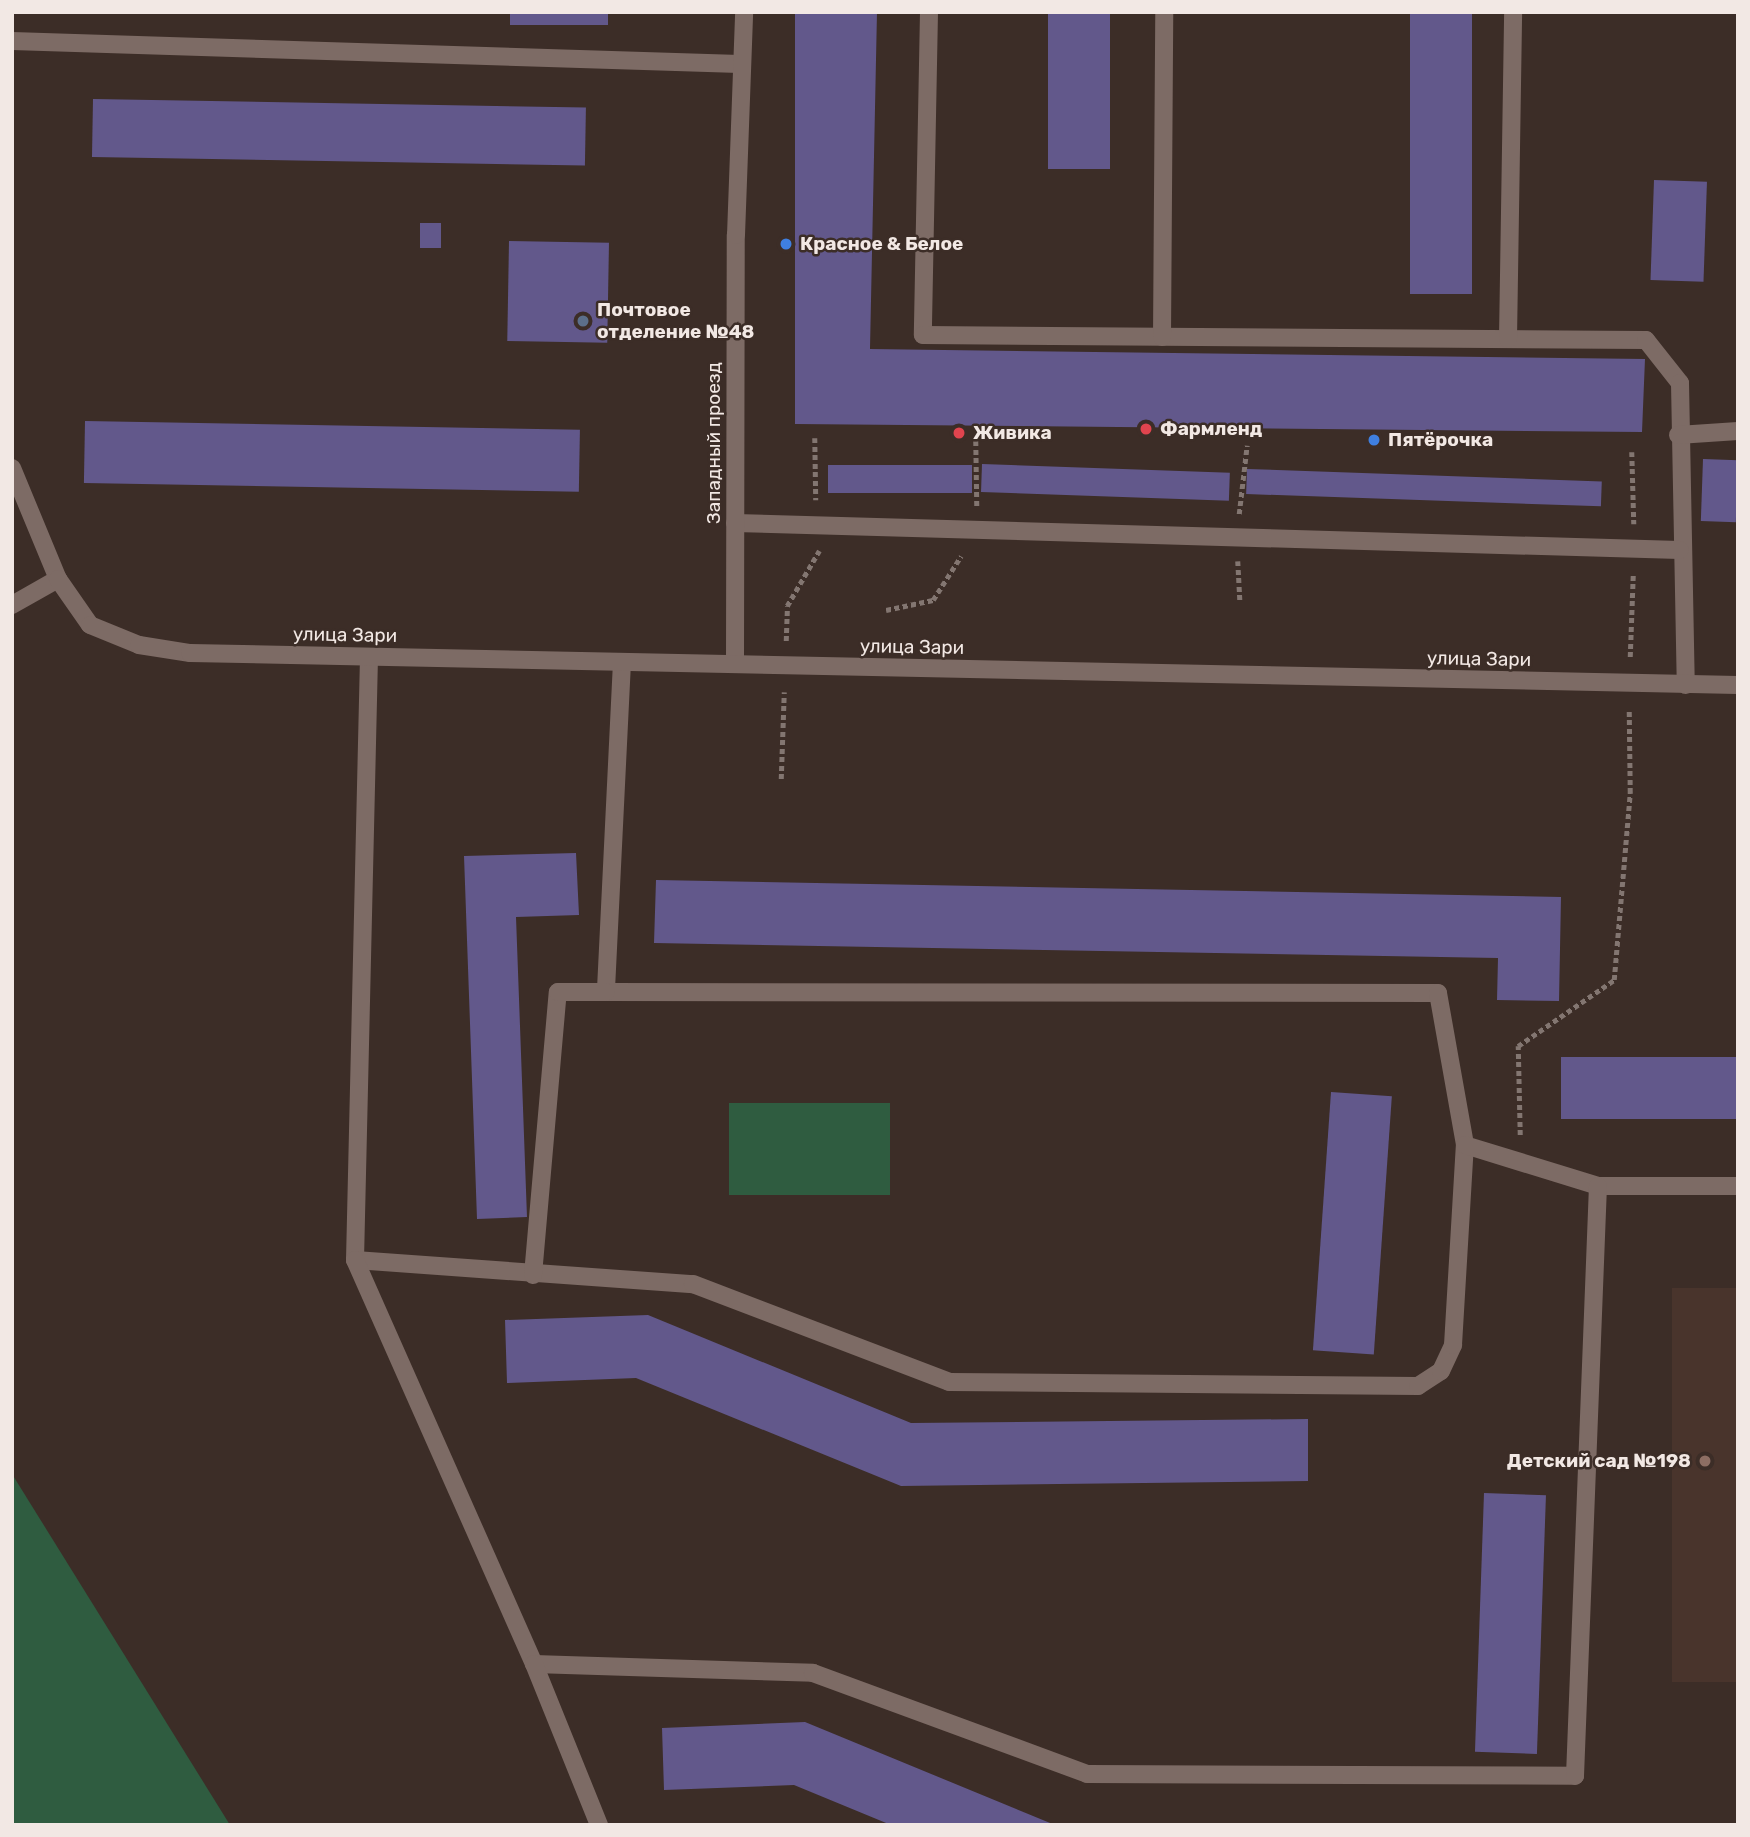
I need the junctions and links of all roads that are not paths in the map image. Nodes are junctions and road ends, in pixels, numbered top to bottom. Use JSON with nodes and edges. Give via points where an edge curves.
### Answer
{"nodes":[{"id":1,"x":744,"y":12,"type":"edge"},
{"id":2,"x":929,"y":12,"type":"edge"},
{"id":3,"x":1164,"y":12,"type":"edge"},
{"id":4,"x":1513,"y":12,"type":"edge"},
{"id":5,"x":12,"y":41,"type":"edge"},
{"id":6,"x":740,"y":64,"type":"junction"},
{"id":7,"x":1162,"y":337,"type":"junction"},
{"id":8,"x":1508,"y":339,"type":"junction"},
{"id":9,"x":1738,"y":431,"type":"edge"},
{"id":10,"x":1678,"y":435,"type":"junction"},
{"id":11,"x":12,"y":468,"type":"edge"},
{"id":12,"x":735,"y":523,"type":"junction"},
{"id":13,"x":1680,"y":550,"type":"junction"},
{"id":14,"x":58,"y":579,"type":"junction"},
{"id":15,"x":12,"y":605,"type":"edge"},
{"id":16,"x":369,"y":657,"type":"junction"},
{"id":17,"x":622,"y":662,"type":"junction"},
{"id":18,"x":735,"y":664,"type":"junction"},
{"id":19,"x":1686,"y":685,"type":"junction"},
{"id":20,"x":1738,"y":685,"type":"edge"},
{"id":21,"x":606,"y":992,"type":"junction"},
{"id":22,"x":1465,"y":1145,"type":"junction"},
{"id":23,"x":1598,"y":1186,"type":"junction"},
{"id":24,"x":1738,"y":1186,"type":"edge"},
{"id":25,"x":355,"y":1260,"type":"junction"},
{"id":26,"x":533,"y":1275,"type":"junction"},
{"id":27,"x":534,"y":1664,"type":"junction"},
{"id":28,"x":598,"y":1825,"type":"edge"}],
"edges":[{"from":1,"to":6,"type":"street","name":"Западный проезд"},
{"from":2,"to":7,"type":"street","via":[[923,335]]},
{"from":3,"to":7,"type":"street"},
{"from":4,"to":8,"type":"street"},
{"from":5,"to":6,"type":"street"},
{"from":6,"to":12,"type":"street","name":"Западный проезд"},
{"from":7,"to":8,"type":"street"},
{"from":8,"to":10,"type":"street","via":[[1646,340],[1680,383]]},
{"from":9,"to":10,"type":"street"},
{"from":10,"to":13,"type":"street"},
{"from":11,"to":14,"type":"street"},
{"from":12,"to":13,"type":"street"},
{"from":12,"to":18,"type":"street","name":"Западный проезд"},
{"from":13,"to":19,"type":"street"},
{"from":14,"to":15,"type":"street"},
{"from":14,"to":16,"type":"street","name":"улица Зари","via":[[90,625],[139,645],[190,653]]},
{"from":16,"to":17,"type":"street","name":"улица Зари"},
{"from":16,"to":25,"type":"street"},
{"from":17,"to":18,"type":"street","name":"улица Зари"},
{"from":17,"to":21,"type":"street"},
{"from":18,"to":19,"type":"street","name":"улица Зари"},
{"from":19,"to":20,"type":"street","name":"улица Зари"},
{"from":21,"to":22,"type":"street","via":[[1438,993]]},
{"from":21,"to":26,"type":"street","via":[[558,992]]},
{"from":22,"to":23,"type":"street"},
{"from":22,"to":26,"type":"street","via":[[1453,1345],[1441,1371],[1418,1386],[949,1382],[693,1284]]},
{"from":23,"to":24,"type":"street"},
{"from":23,"to":27,"type":"street","via":[[1575,1776],[1087,1774],[813,1673]]},
{"from":25,"to":26,"type":"street"},
{"from":25,"to":27,"type":"street"},
{"from":27,"to":28,"type":"street"}]}
